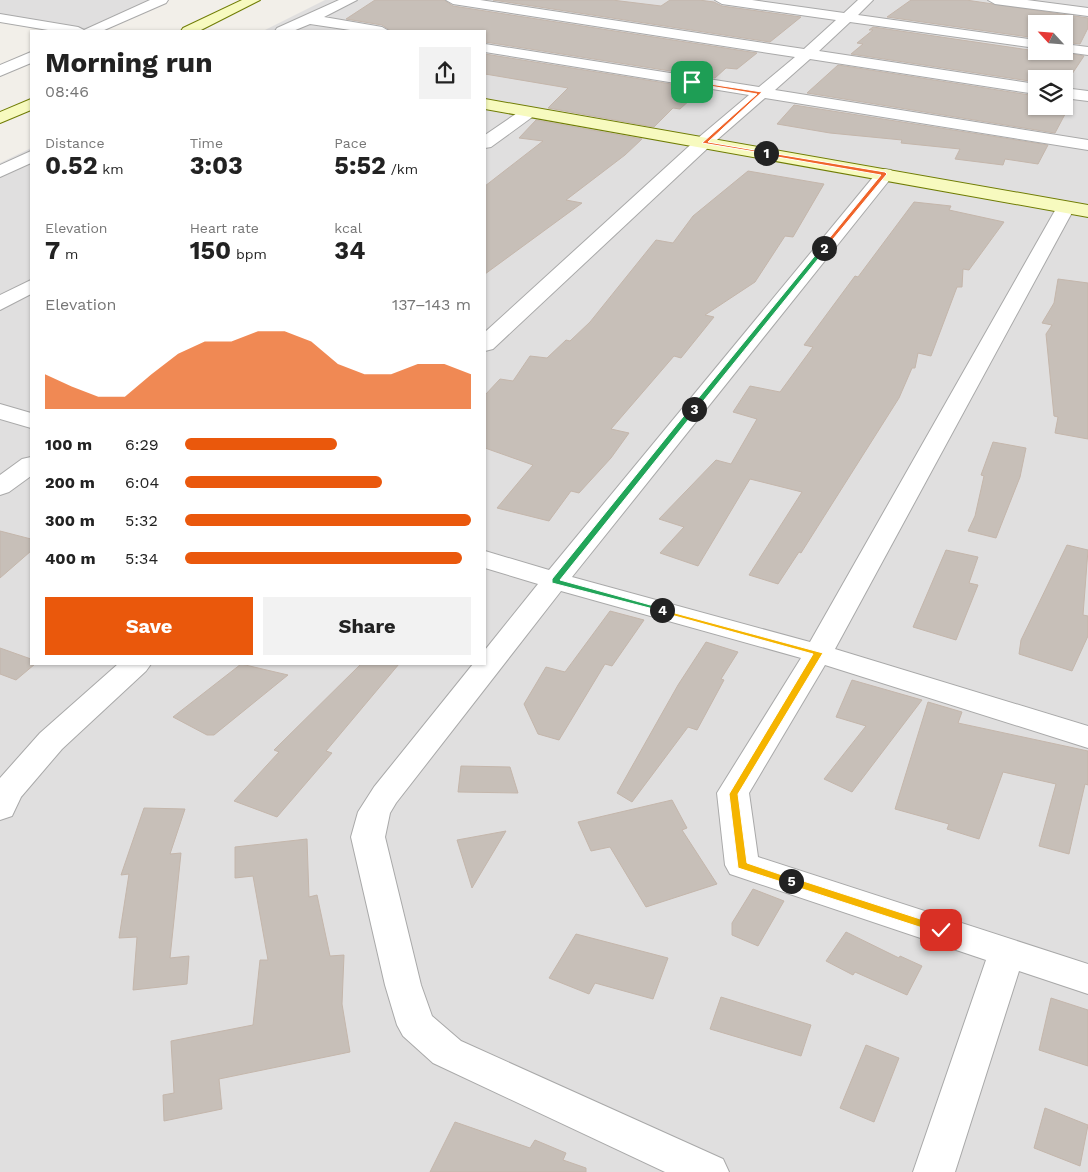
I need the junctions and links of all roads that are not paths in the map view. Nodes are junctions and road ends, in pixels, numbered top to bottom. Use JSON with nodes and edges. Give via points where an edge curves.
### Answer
{"nodes":[{"id":1,"x":161,"y":0,"type":"edge"},
{"id":2,"x":253,"y":0,"type":"edge"},
{"id":3,"x":350,"y":0,"type":"edge"},
{"id":4,"x":453,"y":0,"type":"edge"},
{"id":5,"x":722,"y":0,"type":"edge"},
{"id":6,"x":866,"y":0,"type":"edge"},
{"id":7,"x":1000,"y":0,"type":"edge"},
{"id":8,"x":1088,"y":12,"type":"edge"},
{"id":9,"x":0,"y":18,"type":"edge"},
{"id":10,"x":847,"y":18,"type":"junction"},
{"id":11,"x":308,"y":19,"type":"junction"},
{"id":12,"x":72,"y":30,"type":"edge"},
{"id":13,"x":93,"y":30,"type":"edge"},
{"id":14,"x":190,"y":30,"type":"edge"},
{"id":15,"x":284,"y":30,"type":"edge"},
{"id":16,"x":376,"y":30,"type":"edge"},
{"id":17,"x":1028,"y":43,"type":"edge"},
{"id":18,"x":486,"y":48,"type":"edge"},
{"id":19,"x":1073,"y":49,"type":"edge"},
{"id":20,"x":1088,"y":51,"type":"edge"},
{"id":21,"x":806,"y":55,"type":"junction"},
{"id":22,"x":30,"y":57,"type":"edge"},
{"id":23,"x":0,"y":71,"type":"edge"},
{"id":24,"x":1028,"y":87,"type":"edge"},
{"id":25,"x":760,"y":93,"type":"junction"},
{"id":26,"x":1073,"y":94,"type":"edge"},
{"id":27,"x":1088,"y":96,"type":"edge"},
{"id":28,"x":30,"y":104,"type":"edge"},
{"id":29,"x":486,"y":104,"type":"edge"},
{"id":30,"x":529,"y":112,"type":"junction"},
{"id":31,"x":0,"y":118,"type":"edge"},
{"id":32,"x":486,"y":142,"type":"edge"},
{"id":33,"x":704,"y":142,"type":"junction"},
{"id":34,"x":1088,"y":145,"type":"edge"},
{"id":35,"x":30,"y":157,"type":"edge"},
{"id":36,"x":0,"y":172,"type":"edge"},
{"id":37,"x":885,"y":174,"type":"junction"},
{"id":38,"x":1077,"y":209,"type":"edge"},
{"id":39,"x":30,"y":287,"type":"edge"},
{"id":40,"x":0,"y":304,"type":"edge"},
{"id":41,"x":486,"y":343,"type":"edge"},
{"id":42,"x":0,"y":411,"type":"edge"},
{"id":43,"x":30,"y":421,"type":"edge"},
{"id":44,"x":30,"y":465,"type":"edge"},
{"id":45,"x":0,"y":487,"type":"edge"},
{"id":46,"x":486,"y":559,"type":"edge"},
{"id":47,"x":555,"y":581,"type":"junction"},
{"id":48,"x":818,"y":653,"type":"junction"},
{"id":49,"x":135,"y":665,"type":"edge"},
{"id":50,"x":1088,"y":736,"type":"edge"},
{"id":51,"x":0,"y":808,"type":"edge"},
{"id":52,"x":1007,"y":952,"type":"junction"},
{"id":53,"x":1088,"y":979,"type":"edge"},
{"id":54,"x":708,"y":1172,"type":"edge"},
{"id":55,"x":934,"y":1172,"type":"edge"}],
"edges":[{"from":1,"to":13,"type":"street"},
{"from":2,"to":14,"type":"street"},
{"from":3,"to":11,"type":"street"},
{"from":4,"to":21,"type":"street"},
{"from":5,"to":10,"type":"street"},
{"from":6,"to":10,"type":"street"},
{"from":7,"to":8,"type":"street"},
{"from":9,"to":12,"type":"street"},
{"from":10,"to":17,"type":"street"},
{"from":10,"to":21,"type":"street"},
{"from":11,"to":15,"type":"street"},
{"from":11,"to":16,"type":"street"},
{"from":18,"to":25,"type":"street"},
{"from":19,"to":20,"type":"street"},
{"from":21,"to":24,"type":"street"},
{"from":21,"to":25,"type":"street"},
{"from":22,"to":23,"type":"street"},
{"from":25,"to":33,"type":"street"},
{"from":25,"to":34,"type":"street"},
{"from":26,"to":27,"type":"street"},
{"from":28,"to":31,"type":"street"},
{"from":29,"to":30,"type":"street"},
{"from":30,"to":32,"type":"street"},
{"from":30,"to":33,"type":"street"},
{"from":33,"to":37,"type":"street"},
{"from":33,"to":41,"type":"street"},
{"from":35,"to":36,"type":"street"},
{"from":37,"to":38,"type":"street"},
{"from":37,"to":47,"type":"street"},
{"from":38,"to":48,"type":"street"},
{"from":39,"to":40,"type":"street"},
{"from":42,"to":43,"type":"street"},
{"from":44,"to":45,"type":"street"},
{"from":46,"to":47,"type":"street"},
{"from":47,"to":48,"type":"street"},
{"from":47,"to":54,"type":"street","via":[[374,812],[368,837],[403,985],[416,1025],[447,1052]]},
{"from":48,"to":50,"type":"street"},
{"from":48,"to":52,"type":"street","via":[[734,794],[742,866]]},
{"from":49,"to":51,"type":"street","via":[[51,742],[6,792]]},
{"from":52,"to":53,"type":"street"},
{"from":52,"to":55,"type":"street"}]}
